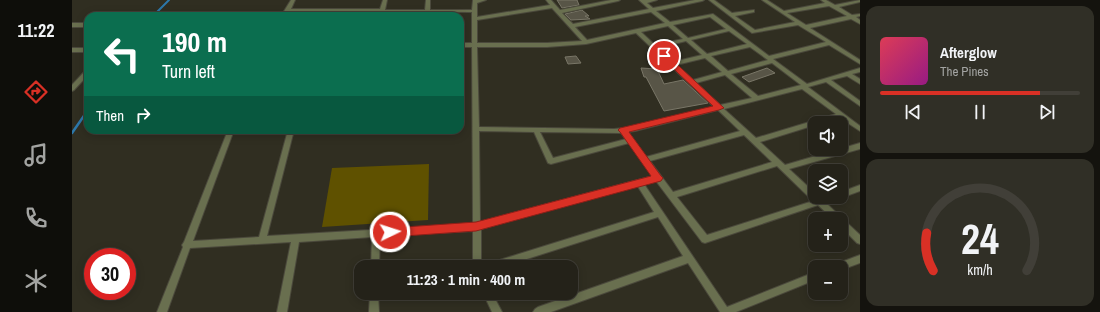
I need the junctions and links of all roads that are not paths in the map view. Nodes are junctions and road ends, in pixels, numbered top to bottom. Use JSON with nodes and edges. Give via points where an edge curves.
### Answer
{"nodes":[{"id":1,"x":293,"y":0,"type":"edge"},
{"id":2,"x":385,"y":0,"type":"edge"},
{"id":3,"x":428,"y":0,"type":"edge"},
{"id":4,"x":484,"y":0,"type":"edge"},
{"id":5,"x":548,"y":0,"type":"edge"},
{"id":6,"x":618,"y":0,"type":"edge"},
{"id":7,"x":655,"y":0,"type":"edge"},
{"id":8,"x":702,"y":0,"type":"edge"},
{"id":9,"x":711,"y":0,"type":"edge"},
{"id":10,"x":765,"y":0,"type":"edge"},
{"id":11,"x":823,"y":0,"type":"edge"},
{"id":12,"x":475,"y":1,"type":"edge"},
{"id":13,"x":642,"y":1,"type":"edge"},
{"id":14,"x":860,"y":1,"type":"edge"},
{"id":15,"x":832,"y":5,"type":"junction"},
{"id":16,"x":553,"y":6,"type":"junction"},
{"id":17,"x":288,"y":10,"type":"joint"},
{"id":18,"x":333,"y":10,"type":"joint"},
{"id":19,"x":427,"y":10,"type":"junction"},
{"id":20,"x":382,"y":11,"type":"junction"},
{"id":21,"x":474,"y":11,"type":"junction"},
{"id":22,"x":654,"y":11,"type":"junction"},
{"id":23,"x":752,"y":11,"type":"dead end"},
{"id":24,"x":558,"y":12,"type":"junction"},
{"id":25,"x":784,"y":12,"type":"junction"},
{"id":26,"x":729,"y":13,"type":"junction"},
{"id":27,"x":711,"y":14,"type":"junction"},
{"id":28,"x":860,"y":15,"type":"edge"},
{"id":29,"x":852,"y":17,"type":"junction"},
{"id":30,"x":474,"y":20,"type":"junction"},
{"id":31,"x":860,"y":22,"type":"edge"},
{"id":32,"x":799,"y":23,"type":"junction"},
{"id":33,"x":669,"y":24,"type":"junction"},
{"id":34,"x":72,"y":25,"type":"edge"},
{"id":35,"x":84,"y":25,"type":"edge"},
{"id":36,"x":571,"y":26,"type":"junction"},
{"id":37,"x":806,"y":27,"type":"junction"},
{"id":38,"x":731,"y":29,"type":"junction"},
{"id":39,"x":637,"y":31,"type":"junction"},
{"id":40,"x":754,"y":32,"type":"junction"},
{"id":41,"x":739,"y":35,"type":"junction"},
{"id":42,"x":688,"y":39,"type":"junction"},
{"id":43,"x":586,"y":42,"type":"junction"},
{"id":44,"x":830,"y":43,"type":"junction"},
{"id":45,"x":464,"y":45,"type":"edge"},
{"id":46,"x":474,"y":45,"type":"junction"},
{"id":47,"x":751,"y":45,"type":"junction"},
{"id":48,"x":656,"y":47,"type":"junction"},
{"id":49,"x":72,"y":50,"type":"edge"},
{"id":50,"x":84,"y":50,"type":"edge"},
{"id":51,"x":707,"y":56,"type":"junction"},
{"id":52,"x":771,"y":60,"type":"junction"},
{"id":53,"x":860,"y":62,"type":"edge"},
{"id":54,"x":672,"y":64,"type":"junction"},
{"id":55,"x":860,"y":70,"type":"edge"},
{"id":56,"x":727,"y":73,"type":"junction"},
{"id":57,"x":848,"y":74,"type":"junction"},
{"id":58,"x":84,"y":76,"type":"edge"},
{"id":59,"x":827,"y":80,"type":"junction"},
{"id":60,"x":691,"y":82,"type":"junction"},
{"id":61,"x":860,"y":82,"type":"edge"},
{"id":62,"x":805,"y":86,"type":"junction"},
{"id":63,"x":72,"y":89,"type":"edge"},
{"id":64,"x":756,"y":98,"type":"junction"},
{"id":65,"x":860,"y":104,"type":"edge"},
{"id":66,"x":719,"y":108,"type":"junction"},
{"id":67,"x":841,"y":115,"type":"junction"},
{"id":68,"x":475,"y":129,"type":"junction"},
{"id":69,"x":860,"y":129,"type":"edge"},
{"id":70,"x":536,"y":130,"type":"junction"},
{"id":71,"x":623,"y":130,"type":"junction"},
{"id":72,"x":745,"y":132,"type":"junction"},
{"id":73,"x":229,"y":134,"type":"edge"},
{"id":74,"x":290,"y":134,"type":"edge"},
{"id":75,"x":630,"y":140,"type":"junction"},
{"id":76,"x":755,"y":141,"type":"junction"},
{"id":77,"x":860,"y":146,"type":"edge"},
{"id":78,"x":645,"y":160,"type":"junction"},
{"id":79,"x":781,"y":166,"type":"junction"},
{"id":80,"x":658,"y":178,"type":"junction"},
{"id":81,"x":639,"y":182,"type":"junction"},
{"id":82,"x":860,"y":188,"type":"edge"},
{"id":83,"x":808,"y":192,"type":"edge"},
{"id":84,"x":848,"y":192,"type":"edge"},
{"id":85,"x":671,"y":196,"type":"junction"},
{"id":86,"x":813,"y":204,"type":"edge"},
{"id":87,"x":821,"y":204,"type":"edge"},
{"id":88,"x":830,"y":212,"type":"edge"},
{"id":89,"x":660,"y":213,"type":"junction"},
{"id":90,"x":476,"y":227,"type":"junction"},
{"id":91,"x":848,"y":229,"type":"edge"},
{"id":92,"x":376,"y":233,"type":"junction"},
{"id":93,"x":296,"y":238,"type":"junction"},
{"id":94,"x":262,"y":240,"type":"junction"},
{"id":95,"x":860,"y":240,"type":"edge"},
{"id":96,"x":186,"y":245,"type":"junction"},
{"id":97,"x":690,"y":258,"type":"junction"},
{"id":98,"x":860,"y":259,"type":"edge"},
{"id":99,"x":375,"y":260,"type":"edge"},
{"id":100,"x":477,"y":260,"type":"edge"},
{"id":101,"x":512,"y":260,"type":"edge"},
{"id":102,"x":848,"y":264,"type":"edge"},
{"id":103,"x":808,"y":279,"type":"edge"},
{"id":104,"x":374,"y":300,"type":"edge"},
{"id":105,"x":491,"y":300,"type":"edge"},
{"id":106,"x":162,"y":312,"type":"edge"},
{"id":107,"x":282,"y":312,"type":"edge"},
{"id":108,"x":374,"y":312,"type":"edge"},
{"id":109,"x":497,"y":312,"type":"edge"},
{"id":110,"x":538,"y":312,"type":"edge"},
{"id":111,"x":725,"y":312,"type":"edge"}],
"edges":[{"from":1,"to":17,"type":"street"},
{"from":2,"to":20,"type":"street"},
{"from":3,"to":19,"type":"street"},
{"from":4,"to":12,"type":"street"},
{"from":5,"to":16,"type":"street"},
{"from":6,"to":24,"type":"street"},
{"from":7,"to":13,"type":"street"},
{"from":8,"to":22,"type":"street"},
{"from":9,"to":26,"type":"street"},
{"from":10,"to":25,"type":"street"},
{"from":11,"to":15,"type":"street"},
{"from":12,"to":21,"type":"street"},
{"from":13,"to":22,"type":"street"},
{"from":14,"to":15,"type":"street"},
{"from":15,"to":25,"type":"street"},
{"from":15,"to":29,"type":"street"},
{"from":16,"to":24,"type":"street"},
{"from":16,"to":30,"type":"street"},
{"from":17,"to":18,"type":"street"},
{"from":18,"to":20,"type":"street"},
{"from":19,"to":20,"type":"street"},
{"from":19,"to":21,"type":"street"},
{"from":21,"to":30,"type":"street"},
{"from":22,"to":33,"type":"street"},
{"from":22,"to":36,"type":"street"},
{"from":23,"to":26,"type":"street"},
{"from":24,"to":36,"type":"street"},
{"from":25,"to":32,"type":"street"},
{"from":26,"to":27,"type":"street"},
{"from":26,"to":40,"type":"street"},
{"from":27,"to":33,"type":"street"},
{"from":27,"to":38,"type":"street"},
{"from":28,"to":29,"type":"street"},
{"from":29,"to":31,"type":"street"},
{"from":29,"to":37,"type":"street"},
{"from":30,"to":46,"type":"street"},
{"from":32,"to":37,"type":"street"},
{"from":32,"to":40,"type":"street"},
{"from":33,"to":39,"type":"street"},
{"from":33,"to":42,"type":"street"},
{"from":34,"to":35,"type":"street"},
{"from":36,"to":43,"type":"street"},
{"from":37,"to":44,"type":"street"},
{"from":38,"to":41,"type":"street"},
{"from":38,"to":42,"type":"street"},
{"from":39,"to":43,"type":"street"},
{"from":39,"to":48,"type":"street"},
{"from":40,"to":41,"type":"street"},
{"from":41,"to":47,"type":"street"},
{"from":42,"to":48,"type":"street"},
{"from":42,"to":51,"type":"street"},
{"from":43,"to":46,"type":"street","via":[[547,46]]},
{"from":44,"to":52,"type":"street"},
{"from":44,"to":53,"type":"street"},
{"from":45,"to":46,"type":"street"},
{"from":46,"to":68,"type":"street"},
{"from":47,"to":51,"type":"street"},
{"from":47,"to":52,"type":"street"},
{"from":48,"to":54,"type":"street"},
{"from":49,"to":50,"type":"street"},
{"from":51,"to":54,"type":"street"},
{"from":51,"to":56,"type":"street"},
{"from":52,"to":56,"type":"street"},
{"from":52,"to":62,"type":"street"},
{"from":54,"to":60,"type":"street"},
{"from":55,"to":57,"type":"street"},
{"from":56,"to":60,"type":"street"},
{"from":56,"to":64,"type":"street"},
{"from":57,"to":59,"type":"street"},
{"from":57,"to":61,"type":"street"},
{"from":58,"to":63,"type":"street"},
{"from":59,"to":62,"type":"street"},
{"from":59,"to":65,"type":"street"},
{"from":60,"to":66,"type":"street"},
{"from":62,"to":64,"type":"street"},
{"from":62,"to":67,"type":"street"},
{"from":64,"to":66,"type":"street"},
{"from":66,"to":71,"type":"street"},
{"from":66,"to":72,"type":"street"},
{"from":67,"to":69,"type":"street"},
{"from":67,"to":76,"type":"street"},
{"from":68,"to":70,"type":"street"},
{"from":68,"to":90,"type":"street"},
{"from":70,"to":71,"type":"street"},
{"from":70,"to":75,"type":"street","via":[[551,161]]},
{"from":71,"to":75,"type":"street"},
{"from":72,"to":76,"type":"street"},
{"from":72,"to":78,"type":"street"},
{"from":73,"to":96,"type":"street"},
{"from":74,"to":94,"type":"street"},
{"from":75,"to":78,"type":"street"},
{"from":76,"to":79,"type":"street"},
{"from":77,"to":79,"type":"street"},
{"from":78,"to":80,"type":"street"},
{"from":79,"to":83,"type":"street"},
{"from":79,"to":85,"type":"street"},
{"from":80,"to":81,"type":"street"},
{"from":80,"to":85,"type":"street"},
{"from":81,"to":89,"type":"street"},
{"from":81,"to":90,"type":"street"},
{"from":82,"to":84,"type":"street"},
{"from":85,"to":86,"type":"street","via":[[705,239]]},
{"from":87,"to":88,"type":"street"},
{"from":89,"to":97,"type":"street"},
{"from":89,"to":101,"type":"street"},
{"from":90,"to":92,"type":"street"},
{"from":90,"to":100,"type":"street"},
{"from":91,"to":95,"type":"street"},
{"from":92,"to":93,"type":"street"},
{"from":92,"to":99,"type":"street"},
{"from":93,"to":94,"type":"street"},
{"from":93,"to":107,"type":"street"},
{"from":94,"to":96,"type":"street"},
{"from":96,"to":106,"type":"street"},
{"from":97,"to":110,"type":"street"},
{"from":97,"to":111,"type":"street"},
{"from":98,"to":102,"type":"street"},
{"from":103,"to":111,"type":"street"},
{"from":104,"to":108,"type":"street"},
{"from":105,"to":109,"type":"street"}]}
